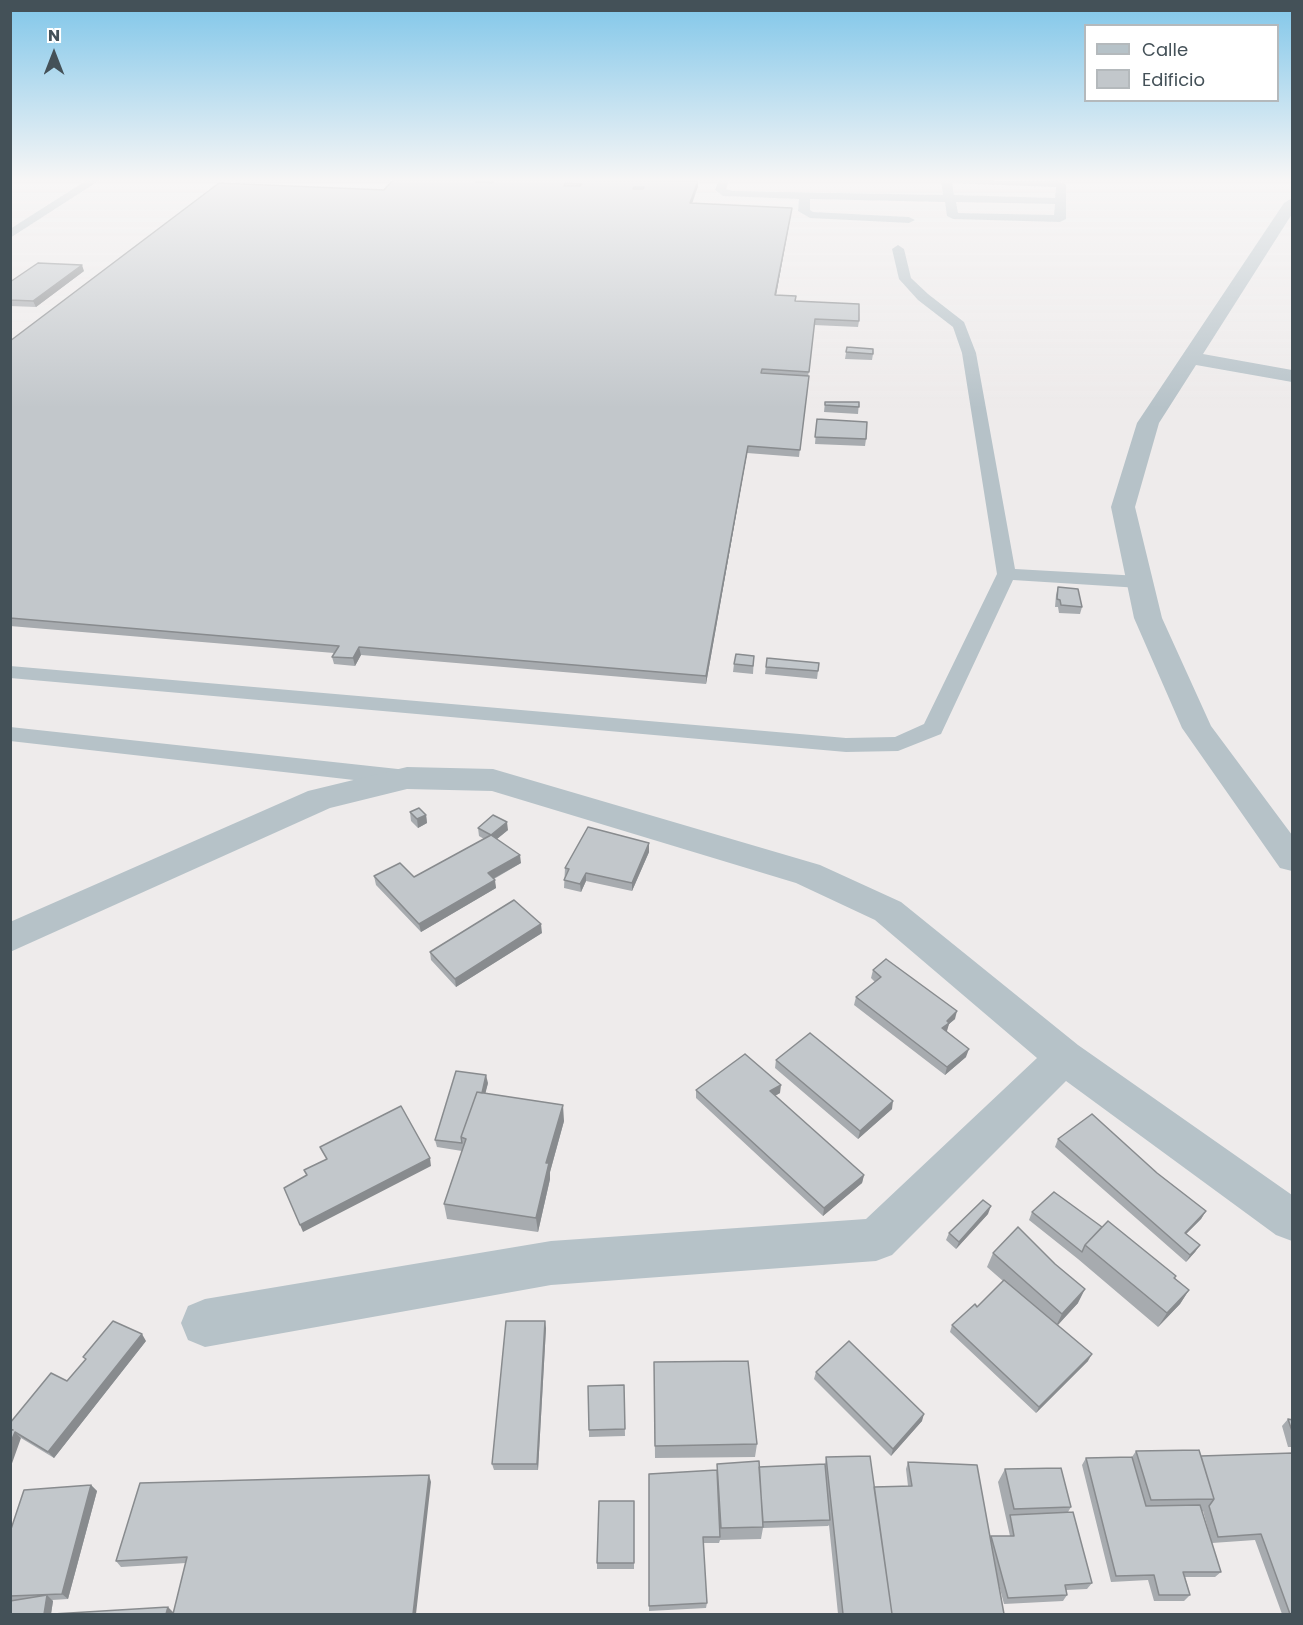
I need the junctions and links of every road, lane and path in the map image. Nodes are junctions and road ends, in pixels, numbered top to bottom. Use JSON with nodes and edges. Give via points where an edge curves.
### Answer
{"nodes":[{"id":1,"x":900,"y":256,"type":"edge"},
{"id":2,"x":1259,"y":256,"type":"edge"},
{"id":3,"x":1193,"y":358,"type":"junction"},
{"id":4,"x":1293,"y":375,"type":"edge"},
{"id":5,"x":1006,"y":574,"type":"junction"},
{"id":6,"x":1140,"y":582,"type":"junction"},
{"id":7,"x":10,"y":672,"type":"edge"},
{"id":8,"x":10,"y":734,"type":"edge"},
{"id":9,"x":407,"y":778,"type":"junction"},
{"id":10,"x":1293,"y":859,"type":"edge"},
{"id":11,"x":10,"y":938,"type":"edge"},
{"id":12,"x":1064,"y":1057,"type":"junction"},
{"id":13,"x":1293,"y":1220,"type":"edge"},
{"id":14,"x":205,"y":1323,"type":"dead end"}],
"edges":[{"from":1,"to":5,"type":"lane","via":[[905,279],[959,325],[969,353]]},
{"from":2,"to":3,"type":"street"},
{"from":3,"to":4,"type":"street"},
{"from":3,"to":6,"type":"street","via":[[1148,423],[1123,507]]},
{"from":5,"to":6,"type":"lane"},
{"from":5,"to":7,"type":"lane","via":[[933,729],[898,744],[846,745]]},
{"from":6,"to":10,"type":"street","via":[[1148,618],[1197,728]]},
{"from":8,"to":9,"type":"lane"},
{"from":9,"to":11,"type":"street","via":[[320,799]]},
{"from":9,"to":12,"type":"street","via":[[493,780],[808,874],[888,911]]},
{"from":12,"to":13,"type":"street"},
{"from":12,"to":14,"type":"street","via":[[876,1240],[551,1263]]}]}
